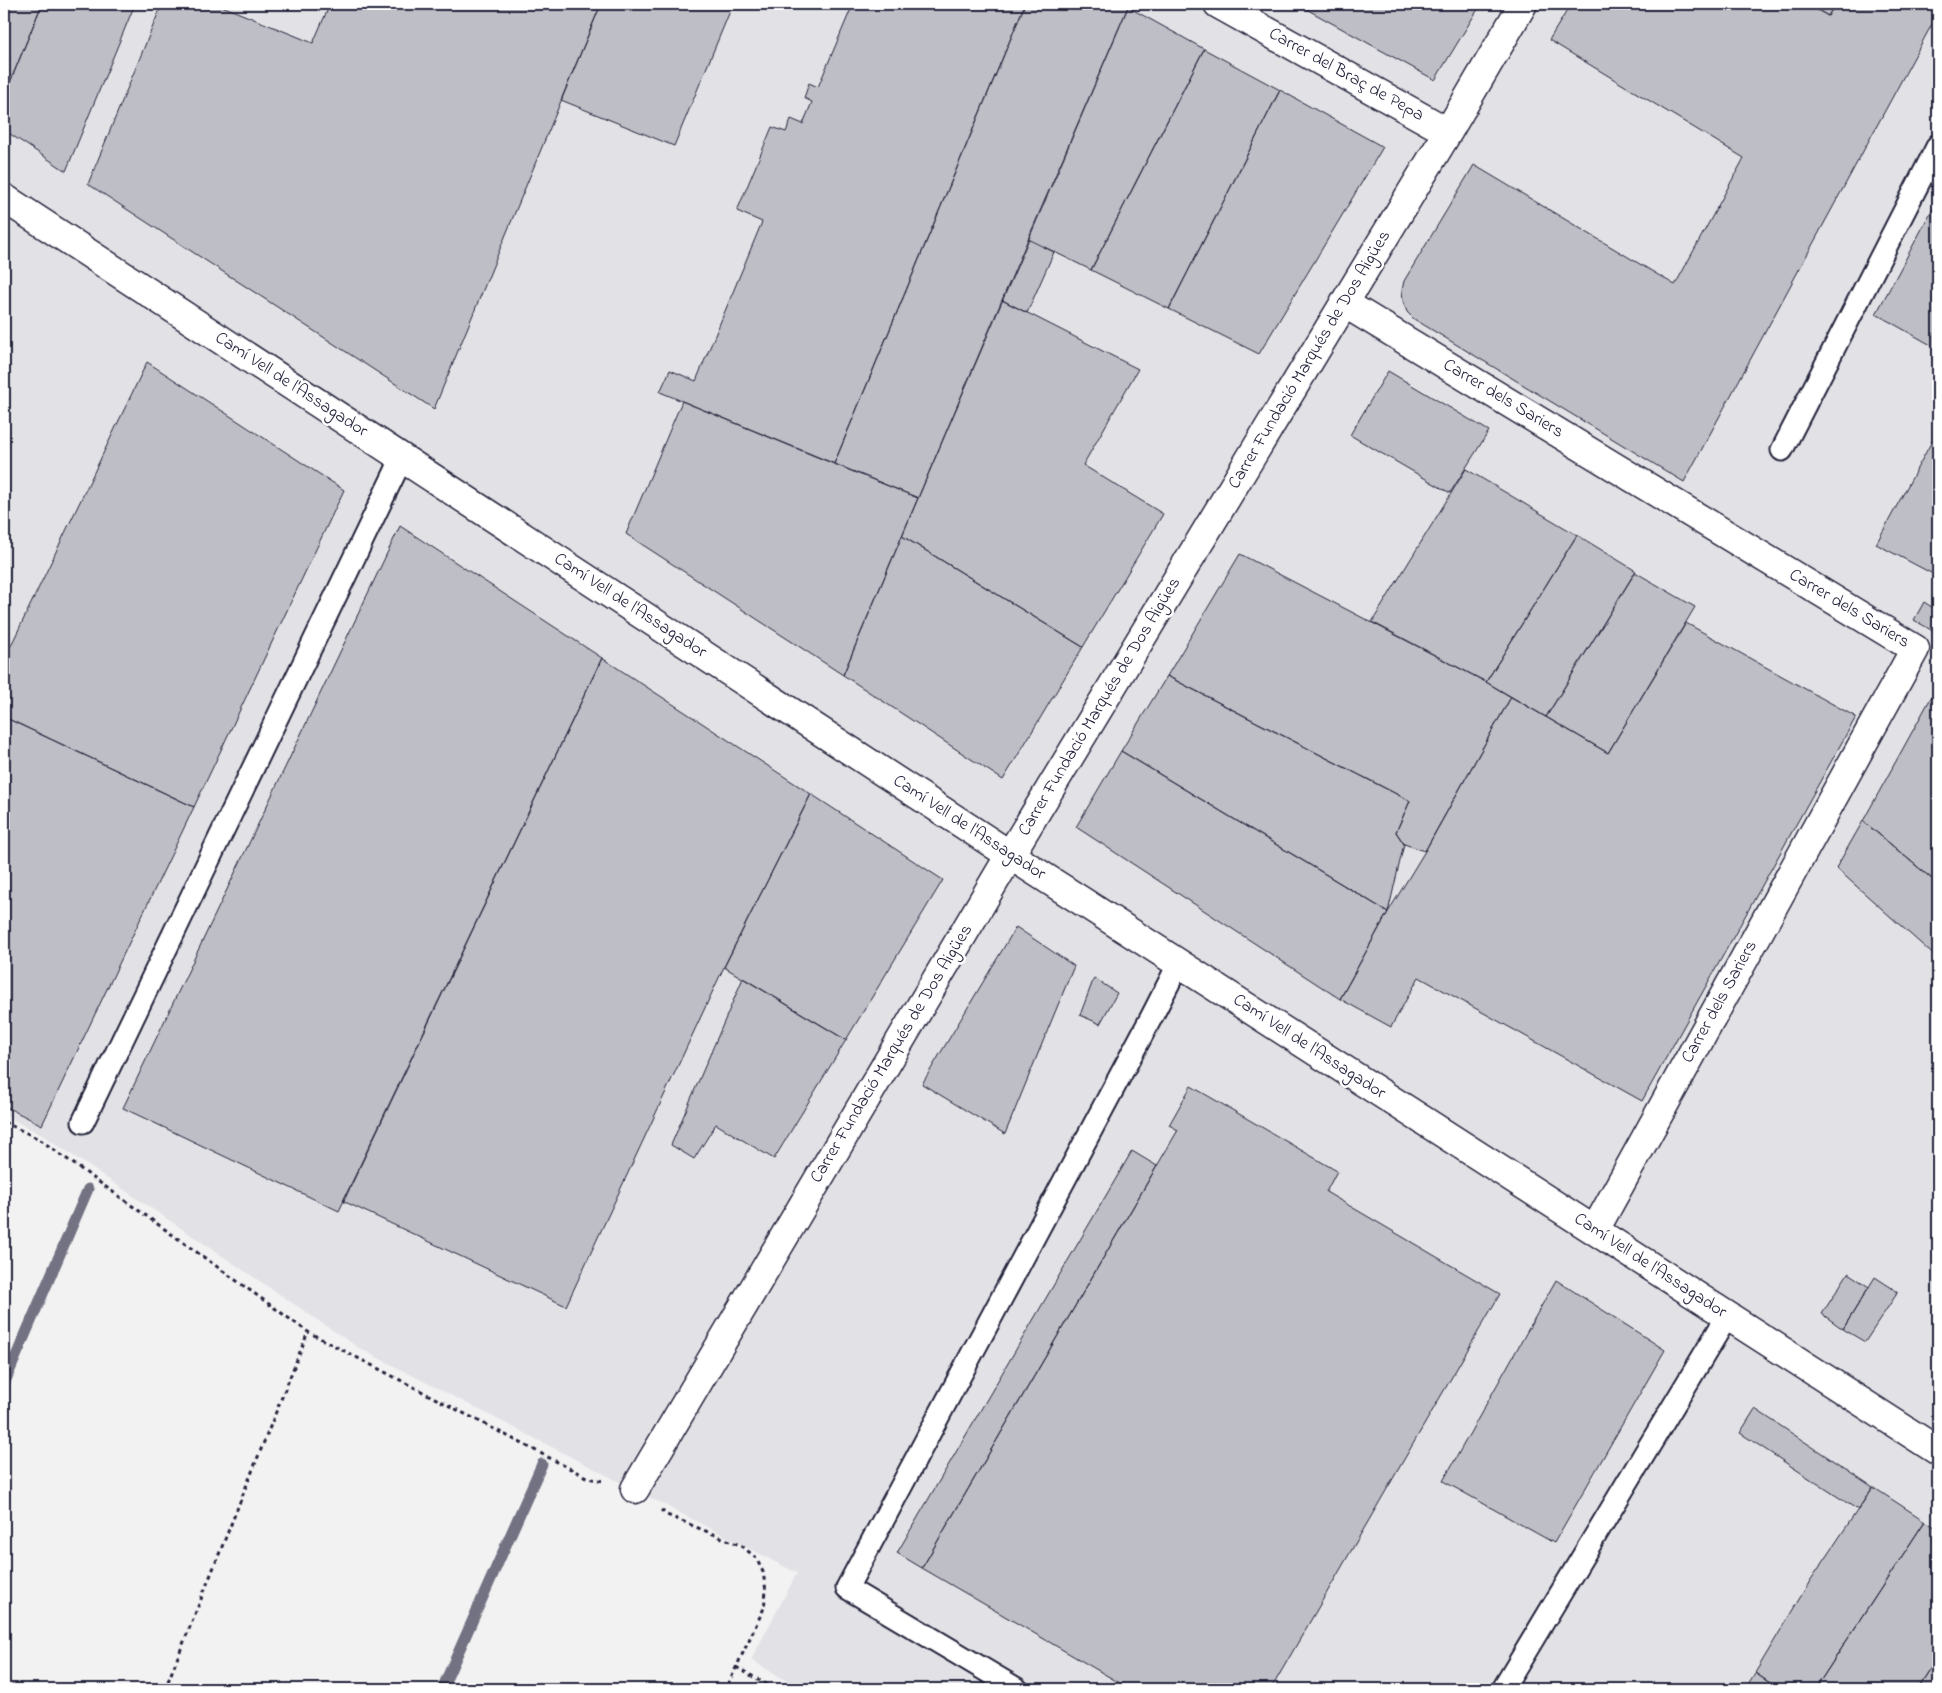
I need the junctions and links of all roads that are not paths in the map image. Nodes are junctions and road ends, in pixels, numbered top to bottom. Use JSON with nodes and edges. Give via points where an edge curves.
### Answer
{"nodes":[{"id":1,"x":1218,"y":4,"type":"edge"},
{"id":2,"x":1523,"y":4,"type":"edge"},
{"id":3,"x":1448,"y":132,"type":"junction"},
{"id":4,"x":1938,"y":145,"type":"edge"},
{"id":5,"x":4,"y":198,"type":"edge"},
{"id":6,"x":1344,"y":303,"type":"junction"},
{"id":7,"x":1782,"y":450,"type":"dead end"},
{"id":8,"x":402,"y":458,"type":"junction"},
{"id":9,"x":1010,"y":855,"type":"junction"},
{"id":10,"x":1179,"y":963,"type":"junction"},
{"id":11,"x":83,"y":1122,"type":"dead end"},
{"id":12,"x":1595,"y":1230,"type":"junction"},
{"id":13,"x":1728,"y":1315,"type":"junction"},
{"id":14,"x":1938,"y":1451,"type":"edge"},
{"id":15,"x":635,"y":1489,"type":"road end"},
{"id":16,"x":1017,"y":1689,"type":"edge"},
{"id":17,"x":1503,"y":1689,"type":"edge"}],
"edges":[{"from":1,"to":3,"type":"street","name":"Carrer del Braç de Pepa"},
{"from":2,"to":3,"type":"street","name":"Carrer Fundació Marqués de Dos Aigües"},
{"from":3,"to":6,"type":"street","name":"Carrer Fundació Marqués de Dos Aigües"},
{"from":4,"to":7,"type":"lane"},
{"from":5,"to":8,"type":"street","name":"Camí Vell de l'Assagador"},
{"from":6,"to":9,"type":"street","name":"Carrer Fundació Marqués de Dos Aigües"},
{"from":6,"to":12,"type":"street","name":"Carrer dels Sariers","via":[[1915,649]]},
{"from":8,"to":9,"type":"street","name":"Camí Vell de l'Assagador"},
{"from":8,"to":11,"type":"lane"},
{"from":9,"to":10,"type":"street","name":"Camí Vell de l'Assagador"},
{"from":9,"to":15,"type":"street","name":"Carrer Fundació Marqués de Dos Aigües"},
{"from":10,"to":12,"type":"street","name":"Camí Vell de l'Assagador"},
{"from":10,"to":16,"type":"lane","via":[[847,1588]]},
{"from":12,"to":13,"type":"street","name":"Camí Vell de l'Assagador"},
{"from":13,"to":14,"type":"street","name":"Camí Vell de l'Assagador"},
{"from":13,"to":17,"type":"lane"}]}
